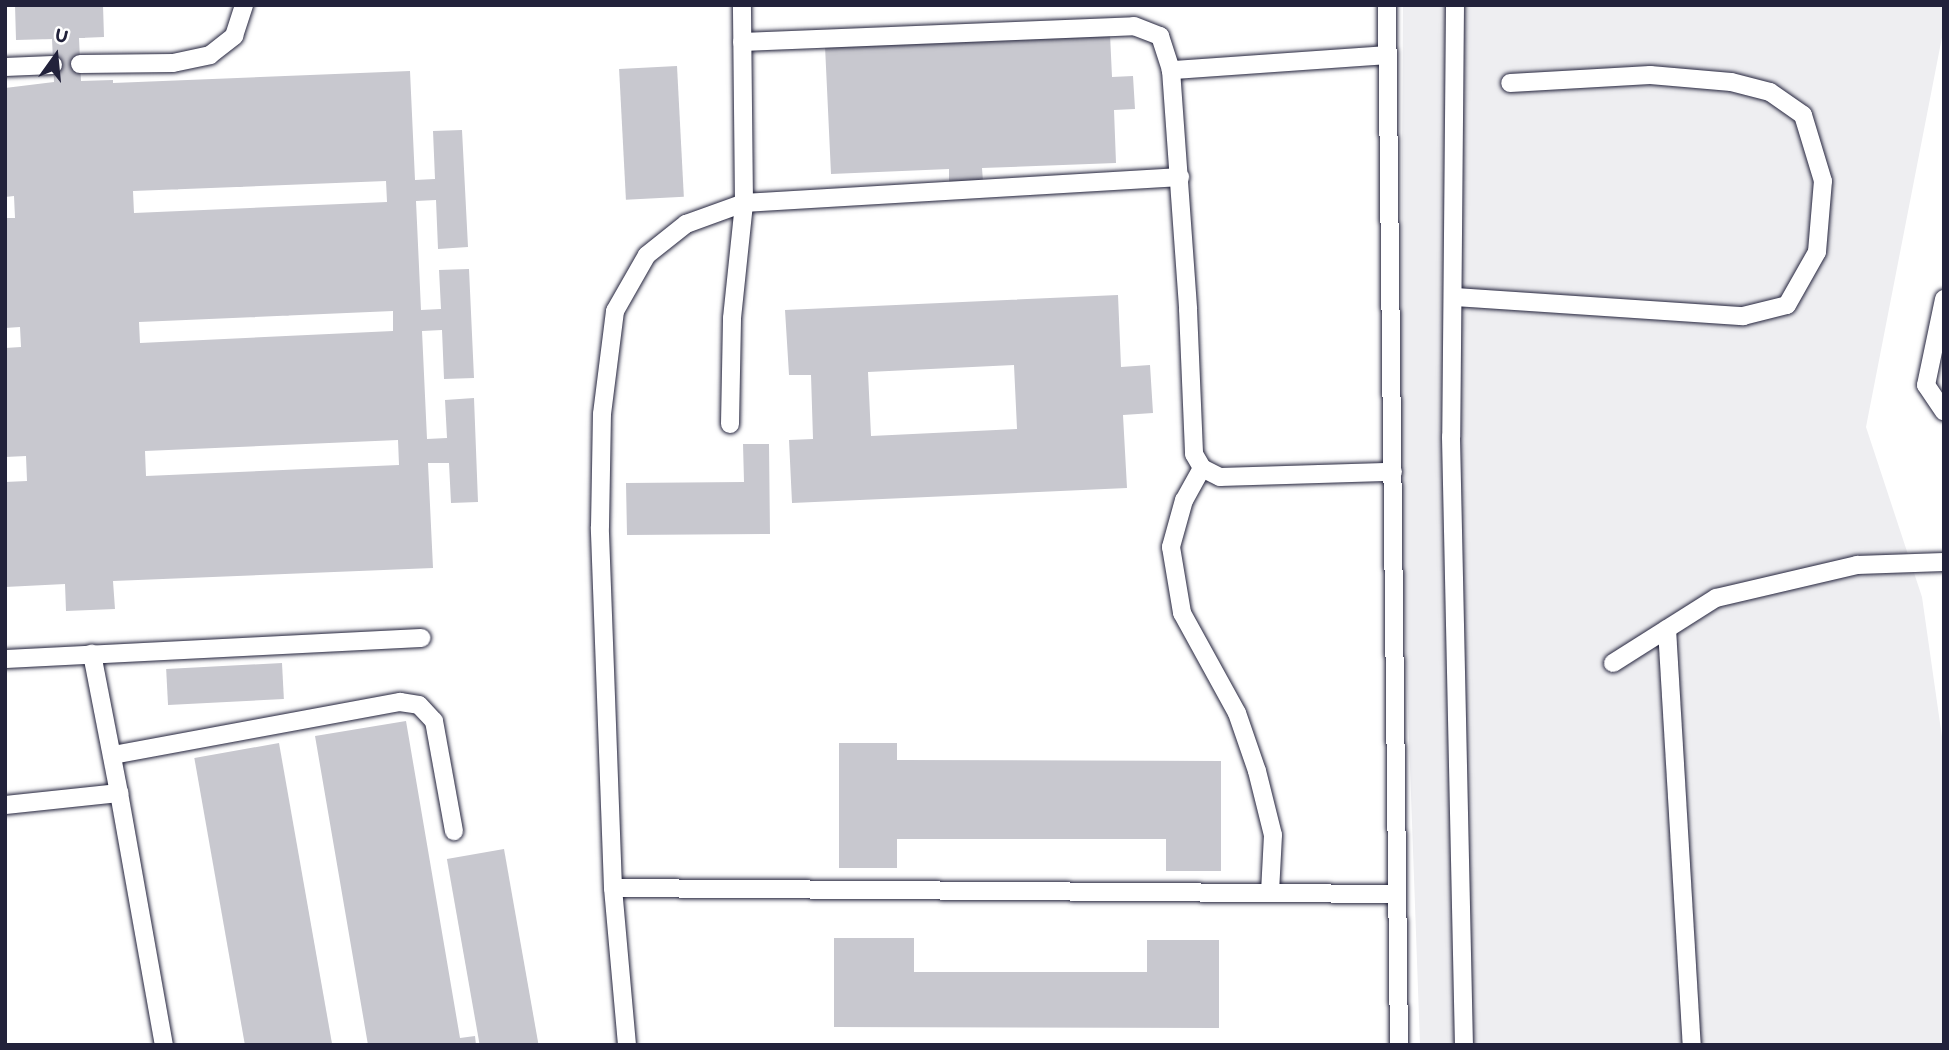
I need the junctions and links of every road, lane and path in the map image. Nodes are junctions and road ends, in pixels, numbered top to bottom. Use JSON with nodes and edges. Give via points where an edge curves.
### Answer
{"nodes":[{"id":1,"x":244,"y":5,"type":"edge"},
{"id":2,"x":742,"y":5,"type":"edge"},
{"id":3,"x":1387,"y":5,"type":"edge"},
{"id":4,"x":1455,"y":5,"type":"edge"},
{"id":5,"x":742,"y":42,"type":"junction"},
{"id":6,"x":1388,"y":55,"type":"junction"},
{"id":7,"x":80,"y":64,"type":"dead end"},
{"id":8,"x":53,"y":65,"type":"dead end"},
{"id":9,"x":5,"y":67,"type":"edge"},
{"id":10,"x":1171,"y":70,"type":"junction"},
{"id":11,"x":1510,"y":83,"type":"dead end"},
{"id":12,"x":1180,"y":177,"type":"junction"},
{"id":13,"x":744,"y":203,"type":"junction"},
{"id":14,"x":1455,"y":297,"type":"junction"},
{"id":15,"x":1944,"y":299,"type":"edge"},
{"id":16,"x":1944,"y":412,"type":"edge"},
{"id":17,"x":730,"y":424,"type":"dead end"},
{"id":18,"x":1202,"y":468,"type":"junction"},
{"id":19,"x":1393,"y":472,"type":"junction"},
{"id":20,"x":1944,"y":562,"type":"edge"},
{"id":21,"x":1667,"y":629,"type":"junction"},
{"id":22,"x":421,"y":638,"type":"dead end"},
{"id":23,"x":92,"y":654,"type":"junction"},
{"id":24,"x":5,"y":659,"type":"edge"},
{"id":25,"x":1613,"y":663,"type":"dead end"},
{"id":26,"x":113,"y":755,"type":"junction"},
{"id":27,"x":119,"y":793,"type":"junction"},
{"id":28,"x":5,"y":805,"type":"edge"},
{"id":29,"x":454,"y":831,"type":"dead end"},
{"id":30,"x":613,"y":888,"type":"junction"},
{"id":31,"x":1270,"y":893,"type":"junction"},
{"id":32,"x":1397,"y":894,"type":"junction"},
{"id":33,"x":164,"y":1045,"type":"edge"},
{"id":34,"x":627,"y":1045,"type":"edge"},
{"id":35,"x":1399,"y":1045,"type":"edge"},
{"id":36,"x":1464,"y":1045,"type":"edge"},
{"id":37,"x":1692,"y":1045,"type":"edge"}],
"edges":[{"from":1,"to":7,"type":"lane","via":[[234,36],[210,55],[173,63]]},
{"from":2,"to":5,"type":"lane"},
{"from":3,"to":6,"type":"lane"},
{"from":4,"to":14,"type":"lane"},
{"from":5,"to":10,"type":"lane","via":[[1134,26],[1160,36]]},
{"from":5,"to":13,"type":"lane"},
{"from":6,"to":10,"type":"lane"},
{"from":6,"to":19,"type":"lane"},
{"from":8,"to":9,"type":"lane"},
{"from":10,"to":12,"type":"lane"},
{"from":11,"to":14,"type":"lane","via":[[1650,75],[1731,82],[1770,92],[1803,115],[1823,181],[1817,253],[1787,305],[1743,316]]},
{"from":12,"to":13,"type":"lane"},
{"from":12,"to":18,"type":"lane","via":[[1194,454]]},
{"from":13,"to":17,"type":"lane","via":[[732,318]]},
{"from":13,"to":30,"type":"lane","via":[[686,224],[647,255],[615,311],[602,414],[600,527]]},
{"from":14,"to":36,"type":"lane","via":[[1451,437]]},
{"from":15,"to":16,"type":"lane","via":[[1926,385]]},
{"from":18,"to":19,"type":"lane","via":[[1220,477]]},
{"from":18,"to":31,"type":"lane","via":[[1184,500],[1171,547],[1182,613],[1237,713],[1258,771],[1273,835]]},
{"from":19,"to":32,"type":"lane"},
{"from":20,"to":21,"type":"lane","via":[[1857,565],[1716,598]]},
{"from":21,"to":25,"type":"lane"},
{"from":21,"to":37,"type":"lane"},
{"from":22,"to":23,"type":"lane"},
{"from":23,"to":24,"type":"lane"},
{"from":23,"to":26,"type":"lane"},
{"from":26,"to":27,"type":"lane"},
{"from":26,"to":29,"type":"lane","via":[[400,702],[419,705],[434,721]]},
{"from":27,"to":28,"type":"lane"},
{"from":27,"to":33,"type":"lane"},
{"from":30,"to":31,"type":"lane"},
{"from":30,"to":34,"type":"lane"},
{"from":31,"to":32,"type":"lane"},
{"from":32,"to":35,"type":"lane"}]}
